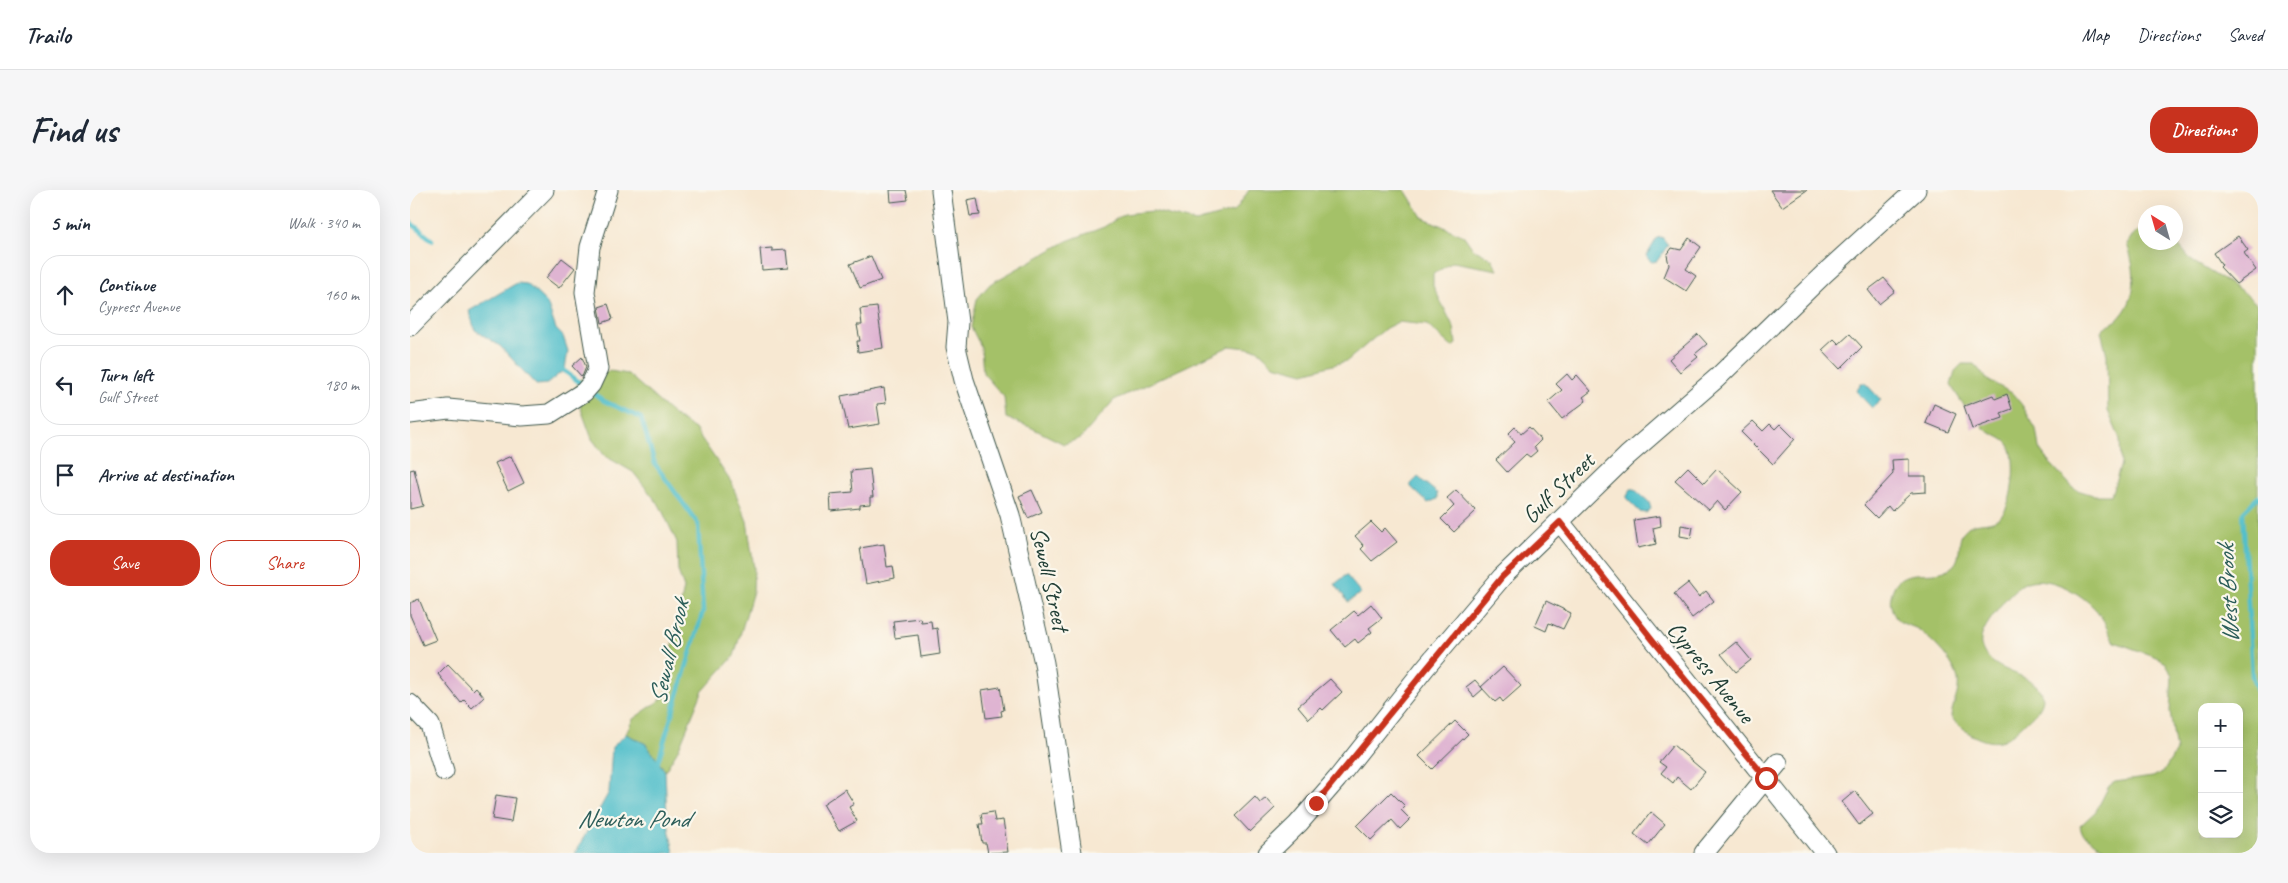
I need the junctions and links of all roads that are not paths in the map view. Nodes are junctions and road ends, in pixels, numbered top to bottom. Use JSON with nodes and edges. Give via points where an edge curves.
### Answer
{"nodes":[{"id":1,"x":544,"y":190,"type":"edge"},
{"id":2,"x":608,"y":190,"type":"edge"},
{"id":3,"x":941,"y":190,"type":"edge"},
{"id":4,"x":1916,"y":190,"type":"edge"},
{"id":5,"x":410,"y":326,"type":"edge"},
{"id":6,"x":410,"y":414,"type":"edge"},
{"id":7,"x":1560,"y":522,"type":"junction"},
{"id":8,"x":410,"y":704,"type":"edge"},
{"id":9,"x":1778,"y":763,"type":"dead end"},
{"id":10,"x":444,"y":772,"type":"dead end"},
{"id":11,"x":1766,"y":778,"type":"junction"},
{"id":12,"x":1072,"y":853,"type":"edge"},
{"id":13,"x":1268,"y":853,"type":"edge"},
{"id":14,"x":1704,"y":853,"type":"edge"},
{"id":15,"x":1825,"y":853,"type":"edge"}],
"edges":[{"from":1,"to":5,"type":"street"},
{"from":2,"to":6,"type":"street","via":[[590,247],[585,292],[598,369],[587,388],[549,414],[522,416],[448,409]]},
{"from":3,"to":12,"type":"street","name":"Sewell Street","via":[[958,322],[956,347],[1010,515],[1044,663]]},
{"from":4,"to":7,"type":"street","name":"Gulf Street","via":[[1718,378],[1627,456]]},
{"from":7,"to":11,"type":"street","name":"Cypress Avenue"},
{"from":7,"to":13,"type":"street","name":"Gulf Street","via":[[1502,577],[1337,779]]},
{"from":8,"to":10,"type":"street","via":[[430,725]]},
{"from":9,"to":11,"type":"street"},
{"from":11,"to":14,"type":"street"},
{"from":11,"to":15,"type":"street","name":"Cypress Avenue"}]}
